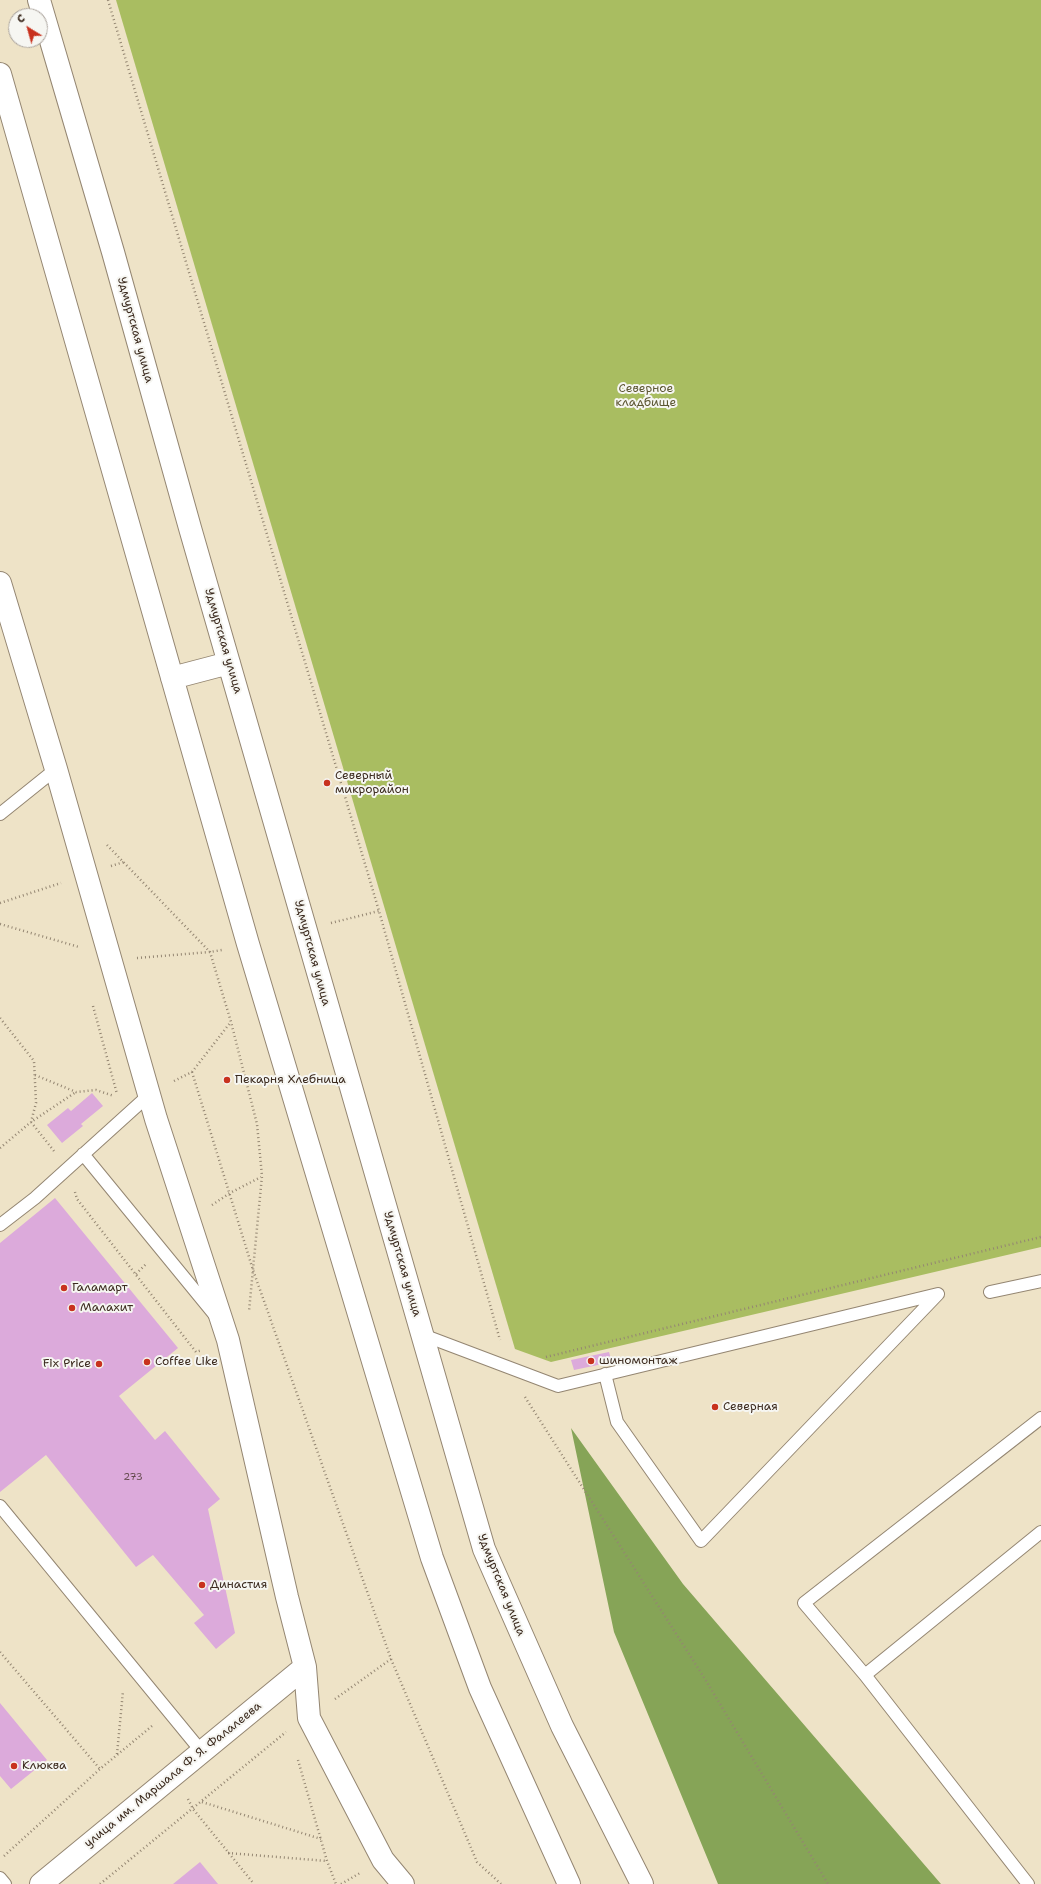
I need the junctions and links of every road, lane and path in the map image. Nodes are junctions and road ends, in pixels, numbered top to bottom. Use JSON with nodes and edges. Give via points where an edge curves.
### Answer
{"nodes":[{"id":1,"x":39,"y":0,"type":"edge"},
{"id":2,"x":108,"y":0,"type":"edge"},
{"id":3,"x":0,"y":74,"type":"edge"},
{"id":4,"x":0,"y":582,"type":"edge"},
{"id":5,"x":229,"y":662,"type":"junction"},
{"id":6,"x":172,"y":678,"type":"junction"},
{"id":7,"x":56,"y":769,"type":"junction"},
{"id":8,"x":0,"y":814,"type":"edge"},
{"id":9,"x":103,"y":840,"type":"dead end"},
{"id":10,"x":0,"y":924,"type":"edge"},
{"id":11,"x":210,"y":952,"type":"junction"},
{"id":12,"x":112,"y":960,"type":"junction"},
{"id":13,"x":0,"y":1018,"type":"edge"},
{"id":14,"x":231,"y":1022,"type":"junction"},
{"id":15,"x":192,"y":1072,"type":"junction"},
{"id":16,"x":35,"y":1075,"type":"junction"},
{"id":17,"x":76,"y":1092,"type":"junction"},
{"id":18,"x":150,"y":1094,"type":"junction"},
{"id":19,"x":118,"y":1098,"type":"dead end"},
{"id":20,"x":31,"y":1122,"type":"junction"},
{"id":21,"x":46,"y":1141,"type":"dead end"},
{"id":22,"x":0,"y":1148,"type":"edge"},
{"id":23,"x":83,"y":1154,"type":"junction"},
{"id":24,"x":68,"y":1168,"type":"junction"},
{"id":25,"x":0,"y":1225,"type":"edge"},
{"id":26,"x":1041,"y":1237,"type":"edge"},
{"id":27,"x":253,"y":1270,"type":"junction"},
{"id":28,"x":1041,"y":1280,"type":"edge"},
{"id":29,"x":990,"y":1292,"type":"dead end"},
{"id":30,"x":225,"y":1332,"type":"junction"},
{"id":31,"x":423,"y":1335,"type":"junction"},
{"id":32,"x":507,"y":1366,"type":"junction"},
{"id":33,"x":605,"y":1374,"type":"junction"},
{"id":34,"x":1041,"y":1418,"type":"edge"},
{"id":35,"x":0,"y":1506,"type":"edge"},
{"id":36,"x":1041,"y":1532,"type":"edge"},
{"id":37,"x":0,"y":1652,"type":"edge"},
{"id":38,"x":125,"y":1659,"type":"junction"},
{"id":39,"x":391,"y":1659,"type":"junction"},
{"id":40,"x":305,"y":1667,"type":"junction"},
{"id":41,"x":865,"y":1675,"type":"junction"},
{"id":42,"x":169,"y":1712,"type":"junction"},
{"id":43,"x":309,"y":1718,"type":"junction"},
{"id":44,"x":202,"y":1752,"type":"junction"},
{"id":45,"x":117,"y":1754,"type":"junction"},
{"id":46,"x":298,"y":1758,"type":"dead end"},
{"id":47,"x":100,"y":1769,"type":"junction"},
{"id":48,"x":176,"y":1773,"type":"junction"},
{"id":49,"x":202,"y":1802,"type":"junction"},
{"id":50,"x":193,"y":1809,"type":"junction"},
{"id":51,"x":321,"y":1839,"type":"junction"},
{"id":52,"x":227,"y":1852,"type":"junction"},
{"id":53,"x":0,"y":1860,"type":"edge"},
{"id":54,"x":327,"y":1861,"type":"junction"},
{"id":55,"x":0,"y":1878,"type":"edge"},
{"id":56,"x":5,"y":1884,"type":"edge"},
{"id":57,"x":41,"y":1884,"type":"edge"},
{"id":58,"x":100,"y":1884,"type":"edge"},
{"id":59,"x":254,"y":1884,"type":"edge"},
{"id":60,"x":336,"y":1884,"type":"edge"},
{"id":61,"x":403,"y":1884,"type":"edge"},
{"id":62,"x":501,"y":1884,"type":"edge"},
{"id":63,"x":569,"y":1884,"type":"edge"},
{"id":64,"x":642,"y":1884,"type":"edge"},
{"id":65,"x":828,"y":1884,"type":"edge"},
{"id":66,"x":1028,"y":1884,"type":"edge"}],
"edges":[{"from":1,"to":5,"type":"main road","name":"Удмуртская улица"},
{"from":2,"to":32,"type":"path","via":[[377,903]]},
{"from":3,"to":6,"type":"main road"},
{"from":4,"to":7,"type":"main road"},
{"from":5,"to":6,"type":"main road"},
{"from":5,"to":31,"type":"main road","name":"Удмуртская улица"},
{"from":6,"to":63,"type":"main road","via":[[248,944],[432,1558],[480,1688]]},
{"from":7,"to":8,"type":"lane"},
{"from":7,"to":12,"type":"main road"},
{"from":9,"to":11,"type":"path"},
{"from":10,"to":12,"type":"path"},
{"from":11,"to":12,"type":"path"},
{"from":11,"to":14,"type":"path"},
{"from":12,"to":18,"type":"main road"},
{"from":13,"to":16,"type":"path","via":[[34,1061]]},
{"from":14,"to":15,"type":"path"},
{"from":14,"to":27,"type":"path","via":[[257,1124],[262,1176]]},
{"from":15,"to":18,"type":"path"},
{"from":15,"to":27,"type":"path"},
{"from":16,"to":17,"type":"path"},
{"from":16,"to":20,"type":"path","via":[[36,1103]]},
{"from":17,"to":19,"type":"path","via":[[96,1090]]},
{"from":17,"to":20,"type":"path"},
{"from":18,"to":23,"type":"lane"},
{"from":18,"to":30,"type":"main road"},
{"from":20,"to":21,"type":"path"},
{"from":20,"to":22,"type":"path"},
{"from":23,"to":24,"type":"lane"},
{"from":23,"to":30,"type":"lane"},
{"from":24,"to":25,"type":"lane","via":[[36,1198]]},
{"from":24,"to":30,"type":"path","via":[[77,1199],[196,1352]]},
{"from":26,"to":32,"type":"path"},
{"from":27,"to":30,"type":"path","via":[[249,1312]]},
{"from":27,"to":39,"type":"path"},
{"from":28,"to":29,"type":"lane"},
{"from":30,"to":40,"type":"main road","via":[[286,1597]]},
{"from":31,"to":32,"type":"lane"},
{"from":31,"to":64,"type":"main road","name":"Удмуртская улица","via":[[484,1549],[562,1726]]},
{"from":32,"to":33,"type":"lane","via":[[558,1386]]},
{"from":32,"to":65,"type":"path","via":[[534,1413],[705,1679]]},
{"from":33,"to":33,"type":"lane","via":[[616,1422],[701,1541],[938,1294]]},
{"from":34,"to":41,"type":"lane","via":[[804,1603]]},
{"from":35,"to":38,"type":"lane"},
{"from":36,"to":41,"type":"lane"},
{"from":37,"to":47,"type":"path"},
{"from":38,"to":42,"type":"lane"},
{"from":38,"to":45,"type":"path"},
{"from":39,"to":43,"type":"path"},
{"from":39,"to":62,"type":"path","via":[[477,1862]]},
{"from":40,"to":43,"type":"main road"},
{"from":40,"to":44,"type":"main road","name":"улица им. Маршала Ф. Я. Фалалеева"},
{"from":41,"to":66,"type":"lane"},
{"from":42,"to":44,"type":"lane"},
{"from":42,"to":45,"type":"path"},
{"from":43,"to":49,"type":"path","via":[[290,1729]]},
{"from":43,"to":61,"type":"main road","via":[[383,1860]]},
{"from":44,"to":48,"type":"main road","name":"улица им. Маршала Ф. Я. Фалалеева"},
{"from":45,"to":47,"type":"path"},
{"from":46,"to":51,"type":"path"},
{"from":47,"to":53,"type":"path"},
{"from":48,"to":50,"type":"path"},
{"from":48,"to":57,"type":"main road","name":"улица им. Маршала Ф. Я. Фалалеева"},
{"from":49,"to":50,"type":"path"},
{"from":49,"to":51,"type":"path"},
{"from":50,"to":52,"type":"path"},
{"from":50,"to":58,"type":"path"},
{"from":51,"to":54,"type":"path"},
{"from":52,"to":54,"type":"path"},
{"from":52,"to":59,"type":"path"},
{"from":54,"to":60,"type":"path"},
{"from":55,"to":56,"type":"lane"}]}
